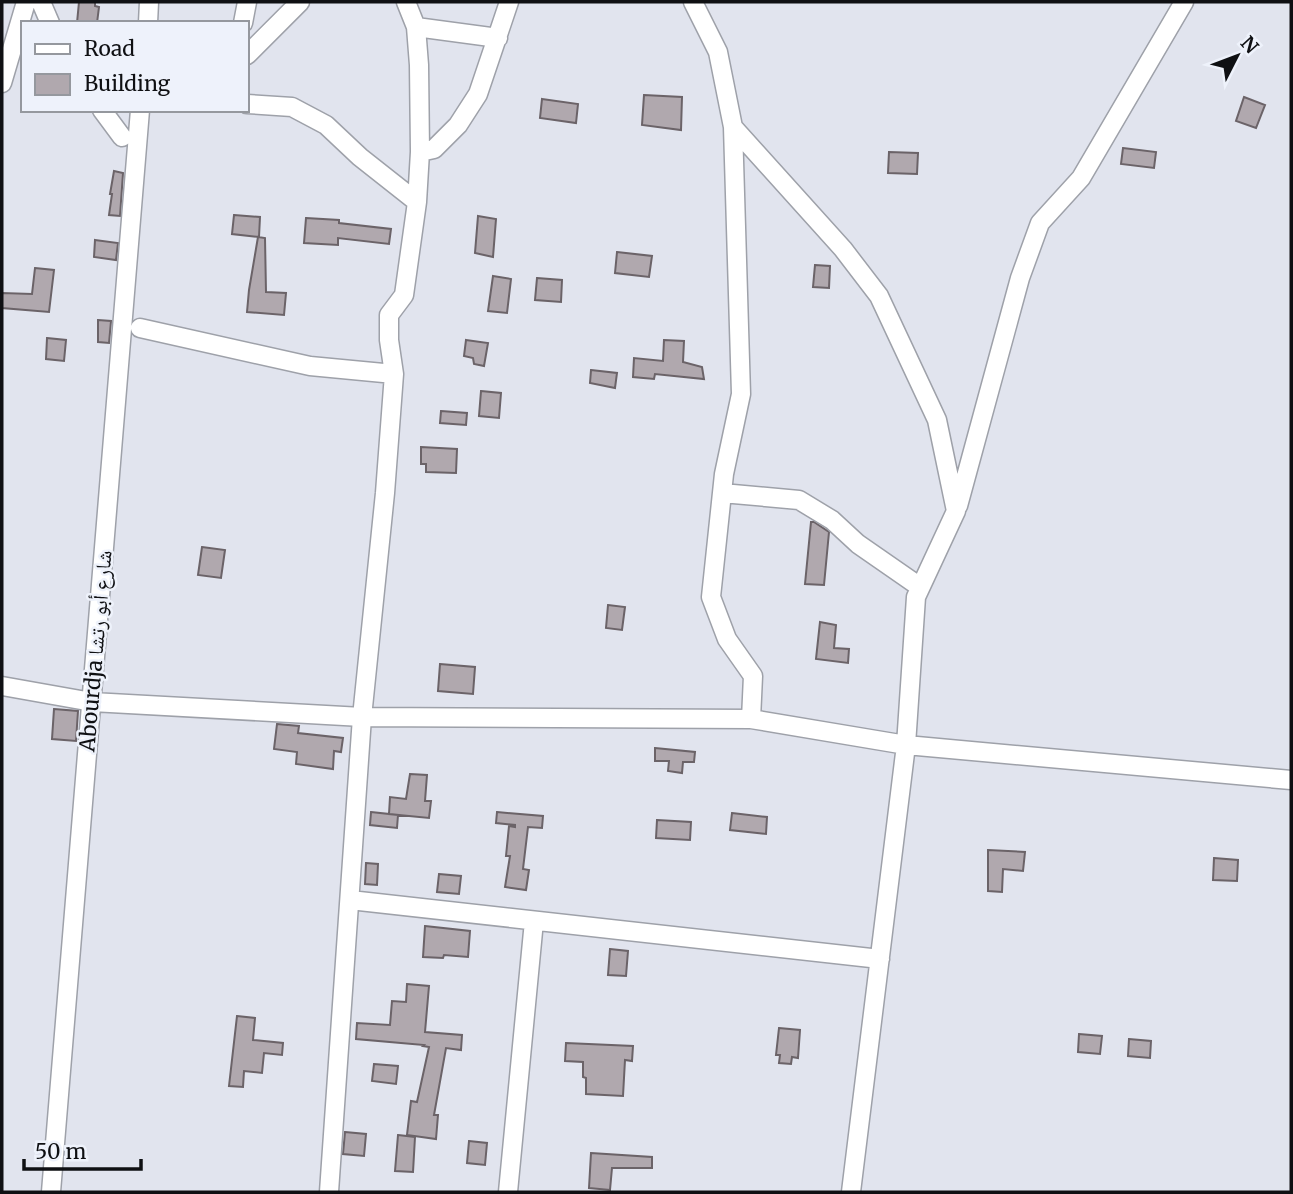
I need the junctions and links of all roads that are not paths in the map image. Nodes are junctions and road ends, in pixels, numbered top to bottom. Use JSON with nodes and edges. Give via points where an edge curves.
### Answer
{"nodes":[{"id":1,"x":26,"y":2,"type":"edge"},
{"id":2,"x":41,"y":2,"type":"edge"},
{"id":3,"x":149,"y":2,"type":"edge"},
{"id":4,"x":247,"y":2,"type":"edge"},
{"id":5,"x":300,"y":2,"type":"edge"},
{"id":6,"x":406,"y":2,"type":"edge"},
{"id":7,"x":509,"y":2,"type":"edge"},
{"id":8,"x":693,"y":2,"type":"edge"},
{"id":9,"x":1184,"y":2,"type":"edge"},
{"id":10,"x":49,"y":21,"type":"edge"},
{"id":11,"x":148,"y":21,"type":"edge"},
{"id":12,"x":243,"y":21,"type":"edge"},
{"id":13,"x":416,"y":27,"type":"junction"},
{"id":14,"x":498,"y":38,"type":"junction"},
{"id":15,"x":248,"y":54,"type":"edge"},
{"id":16,"x":2,"y":83,"type":"edge"},
{"id":17,"x":248,"y":104,"type":"edge"},
{"id":18,"x":103,"y":112,"type":"edge"},
{"id":19,"x":141,"y":112,"type":"edge"},
{"id":20,"x":733,"y":127,"type":"junction"},
{"id":21,"x":122,"y":137,"type":"dead end"},
{"id":22,"x":420,"y":152,"type":"junction"},
{"id":23,"x":418,"y":201,"type":"junction"},
{"id":24,"x":140,"y":328,"type":"dead end"},
{"id":25,"x":394,"y":374,"type":"junction"},
{"id":26,"x":722,"y":493,"type":"junction"},
{"id":27,"x":956,"y":511,"type":"junction"},
{"id":28,"x":920,"y":587,"type":"junction"},
{"id":29,"x":2,"y":686,"type":"edge"},
{"id":30,"x":92,"y":702,"type":"junction"},
{"id":31,"x":362,"y":717,"type":"junction"},
{"id":32,"x":751,"y":719,"type":"junction"},
{"id":33,"x":906,"y":745,"type":"junction"},
{"id":34,"x":1266,"y":778,"type":"junction"},
{"id":35,"x":1291,"y":780,"type":"edge"},
{"id":36,"x":1291,"y":788,"type":"edge"},
{"id":37,"x":350,"y":900,"type":"junction"},
{"id":38,"x":534,"y":920,"type":"junction"},
{"id":39,"x":880,"y":959,"type":"junction"},
{"id":40,"x":51,"y":1192,"type":"edge"},
{"id":41,"x":330,"y":1192,"type":"edge"},
{"id":42,"x":508,"y":1192,"type":"edge"},
{"id":43,"x":851,"y":1192,"type":"edge"}],
"edges":[{"from":1,"to":16,"type":"street"},
{"from":2,"to":10,"type":"street"},
{"from":3,"to":11,"type":"street"},
{"from":4,"to":12,"type":"street"},
{"from":5,"to":15,"type":"street"},
{"from":6,"to":13,"type":"street"},
{"from":7,"to":14,"type":"street"},
{"from":8,"to":20,"type":"street","via":[[718,51]]},
{"from":9,"to":27,"type":"street","via":[[1081,178],[1041,223],[1020,278]]},
{"from":13,"to":14,"type":"street"},
{"from":13,"to":22,"type":"street"},
{"from":14,"to":22,"type":"street","via":[[478,94],[458,125],[434,149]]},
{"from":17,"to":23,"type":"street","via":[[292,107],[326,125]]},
{"from":18,"to":21,"type":"street"},
{"from":19,"to":30,"type":"street","name":"Abourdja شارع أبو رتشا"},
{"from":20,"to":26,"type":"street","via":[[741,394]]},
{"from":20,"to":27,"type":"street","via":[[879,296],[937,420]]},
{"from":22,"to":23,"type":"street"},
{"from":23,"to":25,"type":"street","via":[[404,295],[389,314]]},
{"from":24,"to":25,"type":"street","via":[[310,366]]},
{"from":25,"to":31,"type":"street"},
{"from":26,"to":28,"type":"street","via":[[799,500]]},
{"from":26,"to":32,"type":"street","via":[[711,597],[727,639],[753,676]]},
{"from":27,"to":28,"type":"street"},
{"from":28,"to":33,"type":"street"},
{"from":29,"to":30,"type":"street"},
{"from":30,"to":31,"type":"street"},
{"from":30,"to":40,"type":"street","name":"Abourdja شارع أبو رتشا"},
{"from":31,"to":32,"type":"street"},
{"from":31,"to":37,"type":"street"},
{"from":32,"to":33,"type":"street"},
{"from":33,"to":34,"type":"street"},
{"from":33,"to":39,"type":"street"},
{"from":34,"to":35,"type":"street"},
{"from":34,"to":36,"type":"street"},
{"from":37,"to":38,"type":"street"},
{"from":37,"to":41,"type":"street"},
{"from":38,"to":39,"type":"street"},
{"from":38,"to":42,"type":"street"},
{"from":39,"to":43,"type":"street"}]}
